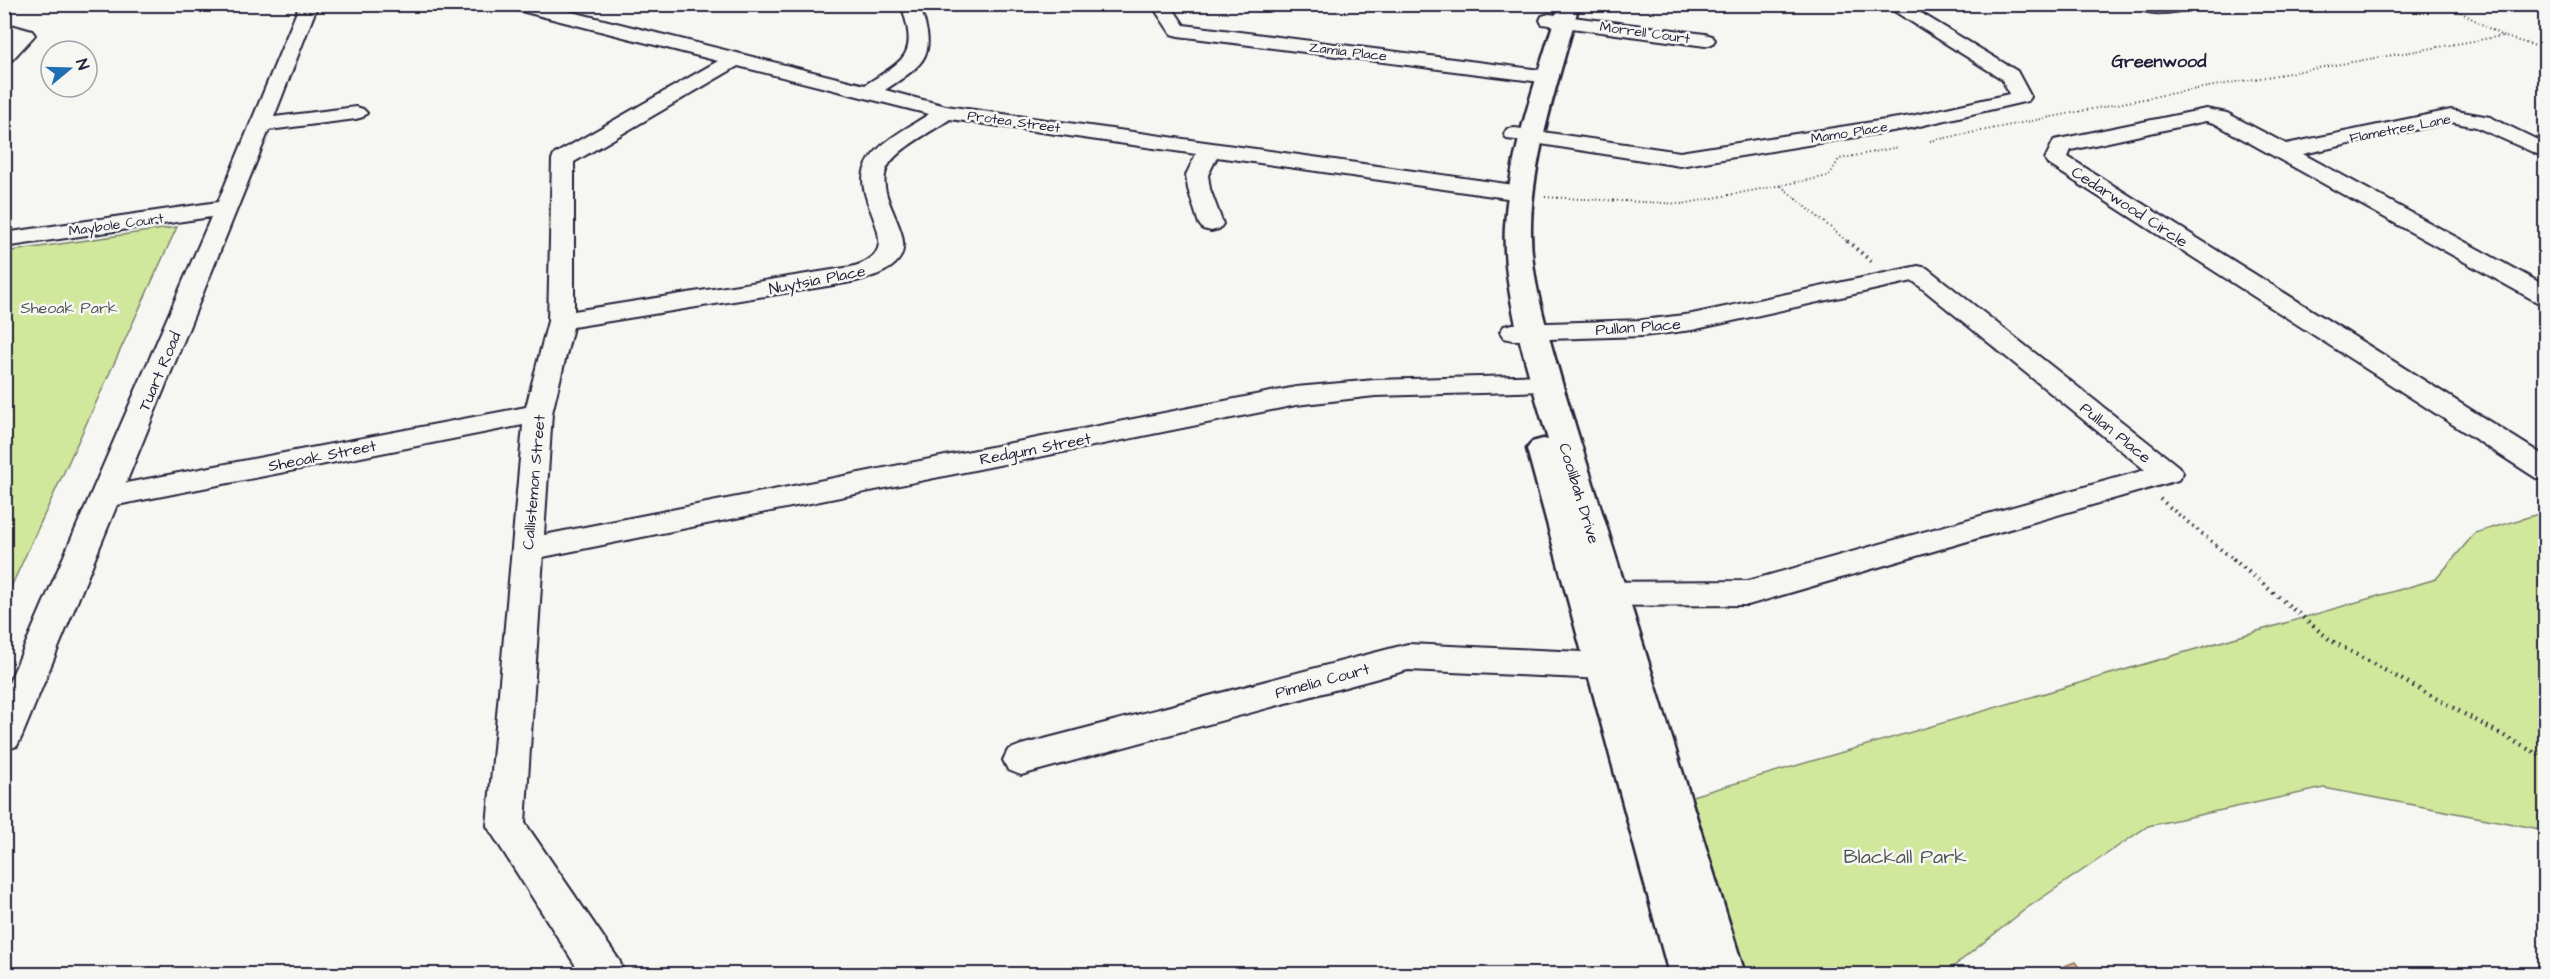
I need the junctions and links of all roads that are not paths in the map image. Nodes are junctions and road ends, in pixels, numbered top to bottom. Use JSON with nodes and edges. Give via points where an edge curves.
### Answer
{"nodes":[{"id":1,"x":309,"y":4,"type":"edge"},
{"id":2,"x":516,"y":4,"type":"edge"},
{"id":3,"x":589,"y":4,"type":"edge"},
{"id":4,"x":910,"y":4,"type":"edge"},
{"id":5,"x":1160,"y":4,"type":"edge"},
{"id":6,"x":1892,"y":4,"type":"edge"},
{"id":7,"x":2143,"y":4,"type":"edge"},
{"id":8,"x":2186,"y":4,"type":"edge"},
{"id":9,"x":1559,"y":13,"type":"edge"},
{"id":10,"x":564,"y":16,"type":"junction"},
{"id":11,"x":4,"y":29,"type":"edge"},
{"id":12,"x":1705,"y":40,"type":"dead end"},
{"id":13,"x":4,"y":57,"type":"edge"},
{"id":14,"x":734,"y":60,"type":"junction"},
{"id":15,"x":1540,"y":76,"type":"junction"},
{"id":16,"x":870,"y":91,"type":"junction"},
{"id":17,"x":356,"y":112,"type":"dead end"},
{"id":18,"x":946,"y":112,"type":"junction"},
{"id":19,"x":261,"y":125,"type":"junction"},
{"id":20,"x":1524,"y":135,"type":"junction"},
{"id":21,"x":1210,"y":148,"type":"junction"},
{"id":22,"x":2285,"y":152,"type":"junction"},
{"id":23,"x":2546,"y":152,"type":"edge"},
{"id":24,"x":1510,"y":191,"type":"junction"},
{"id":25,"x":227,"y":208,"type":"junction"},
{"id":26,"x":1211,"y":224,"type":"dead end"},
{"id":27,"x":4,"y":240,"type":"edge"},
{"id":28,"x":2546,"y":297,"type":"edge"},
{"id":29,"x":561,"y":321,"type":"junction"},
{"id":30,"x":1523,"y":332,"type":"junction"},
{"id":31,"x":1536,"y":384,"type":"junction"},
{"id":32,"x":538,"y":413,"type":"junction"},
{"id":33,"x":2546,"y":471,"type":"edge"},
{"id":34,"x":106,"y":497,"type":"junction"},
{"id":35,"x":528,"y":549,"type":"junction"},
{"id":36,"x":1598,"y":594,"type":"junction"},
{"id":37,"x":1619,"y":667,"type":"junction"},
{"id":38,"x":4,"y":736,"type":"edge"},
{"id":39,"x":1021,"y":760,"type":"dead end"},
{"id":40,"x":604,"y":975,"type":"edge"},
{"id":41,"x":1692,"y":975,"type":"edge"},
{"id":42,"x":1722,"y":975,"type":"edge"}],
"edges":[{"from":1,"to":19,"type":"street","name":"Tuart Road"},
{"from":2,"to":10,"type":"street","name":"Protea Street"},
{"from":3,"to":10,"type":"street"},
{"from":4,"to":16,"type":"street","via":[[921,41],[920,51]]},
{"from":5,"to":15,"type":"street","name":"Zamia Place","via":[[1178,30]]},
{"from":6,"to":20,"type":"street","name":"Mamo Place","via":[[2010,75],[2021,97],[1911,122],[1680,159]]},
{"from":7,"to":8,"type":"street","via":[[2150,8]]},
{"from":9,"to":12,"type":"street","name":"Morrell Court"},
{"from":9,"to":15,"type":"main road","name":"Coolibah Drive"},
{"from":10,"to":14,"type":"street","name":"Protea Street"},
{"from":11,"to":13,"type":"street","via":[[25,35]]},
{"from":14,"to":16,"type":"street","name":"Protea Street"},
{"from":14,"to":29,"type":"street","name":"Callistemon Street","via":[[563,159]]},
{"from":15,"to":20,"type":"main road","name":"Coolibah Drive"},
{"from":16,"to":18,"type":"street","name":"Protea Street"},
{"from":17,"to":19,"type":"street"},
{"from":18,"to":21,"type":"street","name":"Protea Street"},
{"from":18,"to":29,"type":"street","name":"Nuytsia Place","via":[[887,154],[876,167],[876,192],[893,242],[886,259],[869,270]]},
{"from":19,"to":25,"type":"street","name":"Tuart Road"},
{"from":20,"to":24,"type":"main road","name":"Coolibah Drive"},
{"from":21,"to":24,"type":"street","name":"Protea Street"},
{"from":21,"to":26,"type":"street","via":[[1197,175]]},
{"from":22,"to":23,"type":"street","name":"Flametree Lane","via":[[2451,116],[2482,122]]},
{"from":22,"to":28,"type":"street","name":"Cedarwood Circle"},
{"from":22,"to":33,"type":"street","name":"Cedarwood Circle","via":[[2220,117],[2206,115],[2062,145],[2056,159]]},
{"from":24,"to":30,"type":"main road","name":"Coolibah Drive","via":[[1526,301]]},
{"from":25,"to":27,"type":"street","name":"Maybole Court"},
{"from":25,"to":34,"type":"street","name":"Tuart Road"},
{"from":29,"to":32,"type":"street","name":"Callistemon Street"},
{"from":30,"to":31,"type":"main road","name":"Coolibah Drive"},
{"from":30,"to":36,"type":"street","name":"Pullan Place","via":[[1642,328],[1692,322],[1918,273],[2168,473],[1748,593]]},
{"from":31,"to":35,"type":"street","name":"Redgum Street","via":[[1375,388],[1296,396]]},
{"from":31,"to":36,"type":"main road","name":"Coolibah Drive"},
{"from":32,"to":34,"type":"street","name":"Sheoak Street"},
{"from":32,"to":35,"type":"street","name":"Callistemon Street"},
{"from":34,"to":38,"type":"street","name":"Tuart Road"},
{"from":35,"to":40,"type":"street","name":"Callistemon Street","via":[[506,826]]},
{"from":36,"to":37,"type":"main road","name":"Coolibah Drive"},
{"from":37,"to":39,"type":"street","name":"Pimelia Court","via":[[1408,657]]},
{"from":37,"to":41,"type":"main road","name":"Coolibah Drive"},
{"from":37,"to":42,"type":"main road","name":"Coolibah Drive"}]}
